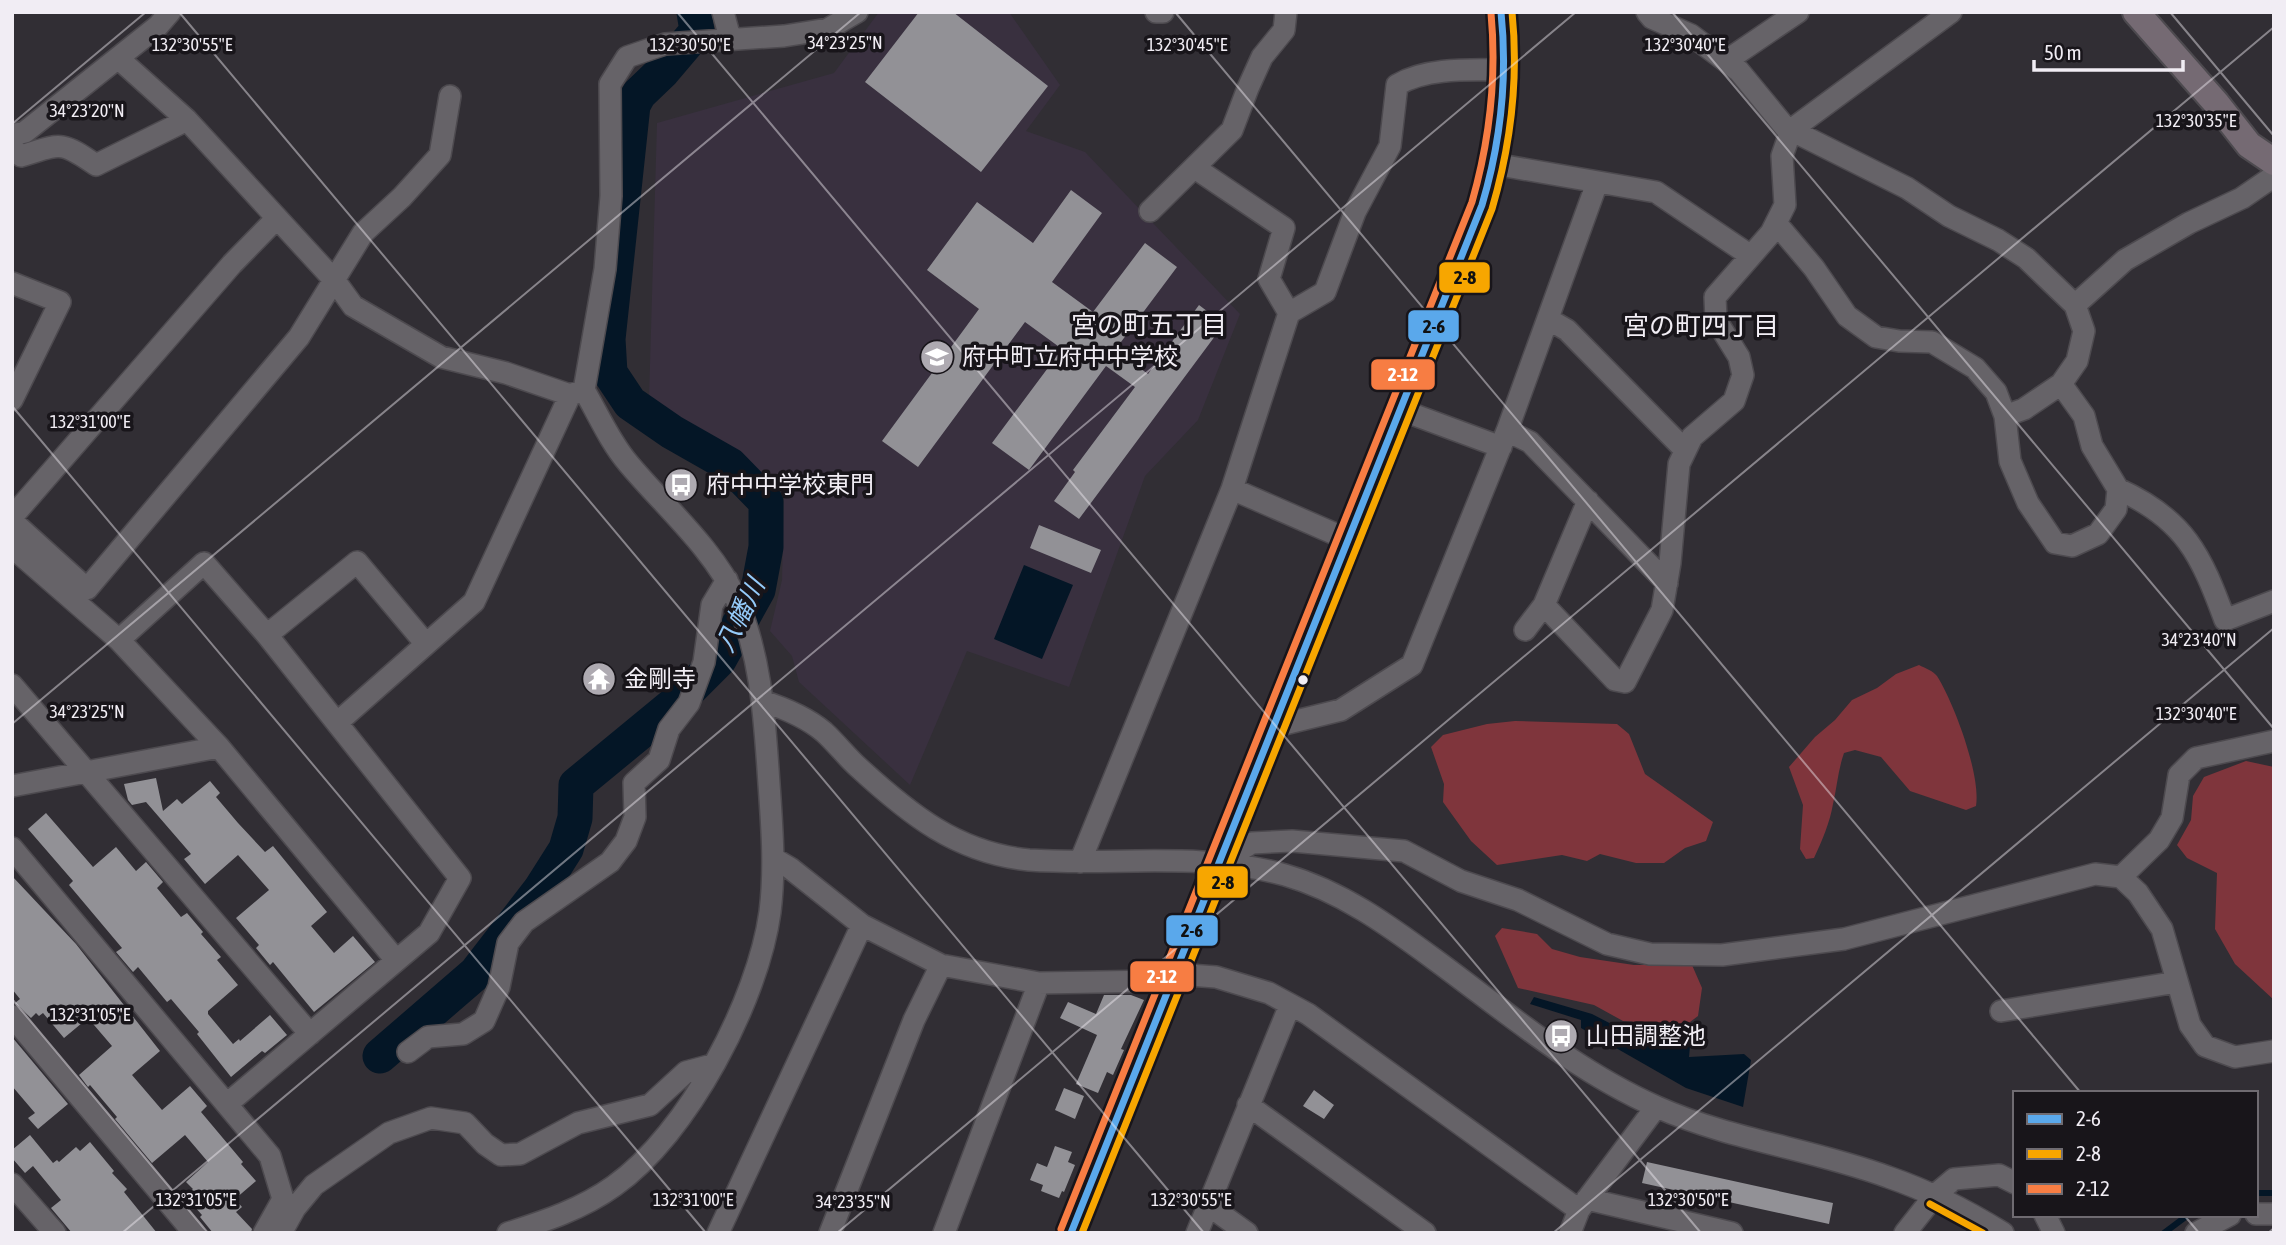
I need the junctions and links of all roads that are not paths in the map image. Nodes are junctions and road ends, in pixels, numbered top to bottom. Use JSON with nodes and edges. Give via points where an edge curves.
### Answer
{"nodes":[{"id":1,"x":170,"y":12,"type":"edge"},
{"id":2,"x":723,"y":12,"type":"edge"},
{"id":3,"x":857,"y":12,"type":"edge"},
{"id":4,"x":1156,"y":12,"type":"edge"},
{"id":5,"x":1163,"y":12,"type":"edge"},
{"id":6,"x":1286,"y":12,"type":"edge"},
{"id":7,"x":1501,"y":12,"type":"edge"},
{"id":8,"x":1647,"y":12,"type":"edge"},
{"id":9,"x":1798,"y":12,"type":"edge"},
{"id":10,"x":1951,"y":12,"type":"edge"},
{"id":11,"x":2136,"y":12,"type":"edge"},
{"id":12,"x":730,"y":38,"type":"junction"},
{"id":13,"x":118,"y":58,"type":"junction"},
{"id":14,"x":1726,"y":61,"type":"junction"},
{"id":15,"x":1505,"y":70,"type":"junction"},
{"id":16,"x":450,"y":96,"type":"dead end"},
{"id":17,"x":187,"y":120,"type":"junction"},
{"id":18,"x":1791,"y":130,"type":"junction"},
{"id":19,"x":12,"y":135,"type":"edge"},
{"id":20,"x":12,"y":148,"type":"edge"},
{"id":21,"x":2274,"y":162,"type":"edge"},
{"id":22,"x":1494,"y":164,"type":"junction"},
{"id":23,"x":1195,"y":168,"type":"junction"},
{"id":24,"x":2274,"y":176,"type":"edge"},
{"id":25,"x":1597,"y":183,"type":"junction"},
{"id":26,"x":1150,"y":211,"type":"dead end"},
{"id":27,"x":277,"y":218,"type":"junction"},
{"id":28,"x":1776,"y":223,"type":"junction"},
{"id":29,"x":1751,"y":256,"type":"junction"},
{"id":30,"x":335,"y":281,"type":"junction"},
{"id":31,"x":12,"y":284,"type":"edge"},
{"id":32,"x":2075,"y":305,"type":"junction"},
{"id":33,"x":1289,"y":313,"type":"junction"},
{"id":34,"x":1548,"y":319,"type":"junction"},
{"id":35,"x":2061,"y":384,"type":"junction"},
{"id":36,"x":577,"y":393,"type":"junction"},
{"id":37,"x":13,"y":398,"type":"edge"},
{"id":38,"x":1401,"y":410,"type":"junction"},
{"id":39,"x":2005,"y":416,"type":"junction"},
{"id":40,"x":1504,"y":439,"type":"junction"},
{"id":41,"x":1685,"y":450,"type":"junction"},
{"id":42,"x":1232,"y":489,"type":"junction"},
{"id":43,"x":2118,"y":489,"type":"junction"},
{"id":44,"x":1588,"y":502,"type":"junction"},
{"id":45,"x":12,"y":519,"type":"edge"},
{"id":46,"x":1349,"y":540,"type":"junction"},
{"id":47,"x":12,"y":547,"type":"edge"},
{"id":48,"x":726,"y":580,"type":"junction"},
{"id":49,"x":1667,"y":583,"type":"junction"},
{"id":50,"x":2274,"y":601,"type":"edge"},
{"id":51,"x":1544,"y":605,"type":"junction"},
{"id":52,"x":1525,"y":630,"type":"dead end"},
{"id":53,"x":267,"y":635,"type":"junction"},
{"id":54,"x":119,"y":640,"type":"junction"},
{"id":55,"x":426,"y":643,"type":"junction"},
{"id":56,"x":12,"y":685,"type":"edge"},
{"id":57,"x":762,"y":701,"type":"junction"},
{"id":58,"x":338,"y":722,"type":"junction"},
{"id":59,"x":1276,"y":726,"type":"junction"},
{"id":60,"x":2274,"y":741,"type":"edge"},
{"id":61,"x":219,"y":747,"type":"junction"},
{"id":62,"x":87,"y":773,"type":"junction"},
{"id":63,"x":12,"y":786,"type":"edge"},
{"id":64,"x":12,"y":848,"type":"edge"},
{"id":65,"x":773,"y":858,"type":"junction"},
{"id":66,"x":1080,"y":862,"type":"junction"},
{"id":67,"x":1220,"y":862,"type":"junction"},
{"id":68,"x":2121,"y":877,"type":"junction"},
{"id":69,"x":862,"y":925,"type":"junction"},
{"id":70,"x":396,"y":960,"type":"junction"},
{"id":71,"x":941,"y":965,"type":"junction"},
{"id":72,"x":1173,"y":979,"type":"junction"},
{"id":73,"x":2177,"y":982,"type":"junction"},
{"id":74,"x":1039,"y":983,"type":"junction"},
{"id":75,"x":1290,"y":1005,"type":"junction"},
{"id":76,"x":2001,"y":1011,"type":"dead end"},
{"id":77,"x":16,"y":1027,"type":"edge"},
{"id":78,"x":310,"y":1034,"type":"junction"},
{"id":79,"x":2274,"y":1051,"type":"edge"},
{"id":80,"x":408,"y":1052,"type":"dead end"},
{"id":81,"x":712,"y":1065,"type":"junction"},
{"id":82,"x":227,"y":1104,"type":"junction"},
{"id":83,"x":1248,"y":1105,"type":"junction"},
{"id":84,"x":1656,"y":1107,"type":"junction"},
{"id":85,"x":2013,"y":1182,"type":"edge"},
{"id":86,"x":12,"y":1184,"type":"edge"},
{"id":87,"x":1935,"y":1195,"type":"junction"},
{"id":88,"x":1583,"y":1204,"type":"junction"},
{"id":89,"x":1208,"y":1205,"type":"junction"},
{"id":90,"x":2046,"y":1217,"type":"edge"},
{"id":91,"x":2226,"y":1217,"type":"edge"},
{"id":92,"x":55,"y":1233,"type":"edge"},
{"id":93,"x":194,"y":1233,"type":"edge"},
{"id":94,"x":264,"y":1233,"type":"edge"},
{"id":95,"x":281,"y":1233,"type":"edge"},
{"id":96,"x":508,"y":1233,"type":"edge"},
{"id":97,"x":718,"y":1233,"type":"edge"},
{"id":98,"x":830,"y":1233,"type":"edge"},
{"id":99,"x":944,"y":1233,"type":"edge"},
{"id":100,"x":1071,"y":1233,"type":"edge"},
{"id":101,"x":1197,"y":1233,"type":"edge"},
{"id":102,"x":1248,"y":1233,"type":"edge"},
{"id":103,"x":1425,"y":1233,"type":"edge"},
{"id":104,"x":1570,"y":1233,"type":"edge"},
{"id":105,"x":1732,"y":1233,"type":"edge"},
{"id":106,"x":1905,"y":1233,"type":"edge"},
{"id":107,"x":2003,"y":1233,"type":"edge"},
{"id":108,"x":2054,"y":1233,"type":"edge"},
{"id":109,"x":2196,"y":1233,"type":"edge"}],
"edges":[{"from":1,"to":13,"type":"street"},
{"from":2,"to":12,"type":"street"},
{"from":3,"to":12,"type":"street","via":[[828,29]]},
{"from":4,"to":5,"type":"street"},
{"from":6,"to":23,"type":"street","via":[[1284,30],[1262,57],[1233,130]]},
{"from":7,"to":15,"type":"main road"},
{"from":8,"to":14,"type":"street","via":[[1691,35]]},
{"from":9,"to":14,"type":"street"},
{"from":10,"to":18,"type":"street"},
{"from":11,"to":21,"type":"main road","via":[[2249,145]]},
{"from":12,"to":36,"type":"street","via":[[665,44],[627,57],[610,84],[611,196],[605,269]]},
{"from":13,"to":17,"type":"street"},
{"from":13,"to":19,"type":"street","via":[[25,132]]},
{"from":14,"to":18,"type":"street"},
{"from":15,"to":22,"type":"main road"},
{"from":15,"to":33,"type":"street","via":[[1459,71],[1410,78],[1397,85],[1390,146],[1355,212],[1325,292]]},
{"from":16,"to":30,"type":"street","via":[[440,155],[363,233]]},
{"from":17,"to":20,"type":"street","via":[[96,165],[70,147],[53,146],[21,156]]},
{"from":17,"to":27,"type":"street"},
{"from":18,"to":28,"type":"street","via":[[1782,156],[1785,205]]},
{"from":18,"to":32,"type":"street","via":[[1998,240],[2026,258]]},
{"from":22,"to":25,"type":"street"},
{"from":22,"to":38,"type":"main road","via":[[1478,218]]},
{"from":23,"to":26,"type":"street"},
{"from":23,"to":33,"type":"street","via":[[1283,228],[1269,279]]},
{"from":24,"to":32,"type":"street","via":[[2125,260]]},
{"from":25,"to":29,"type":"street","via":[[1656,192]]},
{"from":25,"to":34,"type":"street"},
{"from":27,"to":30,"type":"street"},
{"from":27,"to":45,"type":"street"},
{"from":28,"to":29,"type":"street"},
{"from":28,"to":39,"type":"street","via":[[1847,316],[1876,337],[1932,342],[1975,368],[1996,392]]},
{"from":29,"to":41,"type":"street","via":[[1715,296],[1716,320],[1739,357],[1743,375],[1734,401],[1692,437]]},
{"from":30,"to":36,"type":"street","via":[[353,306],[440,357]]},
{"from":30,"to":45,"type":"street","via":[[299,337],[87,589]]},
{"from":31,"to":37,"type":"street","via":[[60,302]]},
{"from":32,"to":35,"type":"street","via":[[2084,331],[2077,361]]},
{"from":33,"to":42,"type":"street"},
{"from":34,"to":40,"type":"street"},
{"from":34,"to":41,"type":"street","via":[[1567,330]]},
{"from":35,"to":39,"type":"street"},
{"from":35,"to":43,"type":"street","via":[[2084,416],[2092,446]]},
{"from":36,"to":48,"type":"street"},
{"from":36,"to":55,"type":"street","via":[[474,602]]},
{"from":38,"to":40,"type":"street"},
{"from":38,"to":46,"type":"main road"},
{"from":39,"to":43,"type":"street","via":[[2010,461],[2028,503],[2055,543],[2071,546],[2098,534],[2116,509]]},
{"from":40,"to":44,"type":"street","via":[[1530,442]]},
{"from":40,"to":59,"type":"street","via":[[1412,665],[1341,710]]},
{"from":41,"to":49,"type":"street","via":[[1679,464]]},
{"from":42,"to":46,"type":"street"},
{"from":42,"to":66,"type":"street"},
{"from":43,"to":50,"type":"street","via":[[2141,500],[2187,537],[2207,570],[2225,620]]},
{"from":44,"to":49,"type":"street"},
{"from":44,"to":51,"type":"street"},
{"from":46,"to":59,"type":"main road"},
{"from":47,"to":54,"type":"street"},
{"from":48,"to":57,"type":"street","via":[[749,629]]},
{"from":48,"to":80,"type":"street","via":[[712,605],[704,662],[689,703],[669,729],[659,760],[634,782],[635,817],[626,841],[610,862],[524,922],[508,943],[499,988],[484,1021],[463,1034],[428,1037]]},
{"from":49,"to":51,"type":"street","via":[[1662,610],[1625,682],[1615,680]]},
{"from":51,"to":52,"type":"street"},
{"from":53,"to":54,"type":"street","via":[[204,563]]},
{"from":53,"to":55,"type":"street","via":[[357,562]]},
{"from":53,"to":58,"type":"street"},
{"from":54,"to":61,"type":"street"},
{"from":55,"to":58,"type":"street"},
{"from":56,"to":62,"type":"street"},
{"from":57,"to":65,"type":"street"},
{"from":57,"to":66,"type":"street","via":[[790,710],[823,731],[887,794],[943,833],[1006,858]]},
{"from":58,"to":70,"type":"street","via":[[460,878],[429,933]]},
{"from":59,"to":67,"type":"main road"},
{"from":60,"to":68,"type":"street","via":[[2196,758],[2179,775],[2172,818],[2160,841]]},
{"from":61,"to":62,"type":"street"},
{"from":61,"to":70,"type":"street"},
{"from":62,"to":63,"type":"street"},
{"from":62,"to":78,"type":"street"},
{"from":64,"to":82,"type":"street"},
{"from":65,"to":69,"type":"street"},
{"from":65,"to":81,"type":"street","via":[[770,911],[756,974]]},
{"from":66,"to":67,"type":"street"},
{"from":67,"to":68,"type":"street","via":[[1252,843],[1292,841],[1404,851],[1461,881],[1518,900],[1607,944],[1650,954],[1722,955],[1844,939],[2095,874]]},
{"from":67,"to":72,"type":"main road"},
{"from":67,"to":84,"type":"street","via":[[1287,876],[1340,897],[1387,925],[1603,1081]]},
{"from":68,"to":73,"type":"street","via":[[2162,929]]},
{"from":69,"to":71,"type":"street"},
{"from":69,"to":97,"type":"street"},
{"from":70,"to":78,"type":"street"},
{"from":71,"to":74,"type":"street"},
{"from":71,"to":98,"type":"street","via":[[914,1020]]},
{"from":72,"to":74,"type":"street"},
{"from":72,"to":75,"type":"street","via":[[1216,977],[1269,993]]},
{"from":72,"to":100,"type":"main road"},
{"from":73,"to":76,"type":"street"},
{"from":73,"to":79,"type":"street","via":[[2190,1025],[2205,1046],[2235,1057]]},
{"from":74,"to":99,"type":"street"},
{"from":75,"to":83,"type":"street"},
{"from":75,"to":88,"type":"street"},
{"from":77,"to":93,"type":"street"},
{"from":78,"to":82,"type":"street"},
{"from":81,"to":95,"type":"street","via":[[686,1072],[650,1105],[578,1123],[520,1154],[501,1155],[465,1123],[431,1118],[389,1133],[314,1185]]},
{"from":81,"to":96,"type":"street","via":[[671,1130],[641,1165],[585,1205]]},
{"from":82,"to":94,"type":"street","via":[[270,1156],[283,1199]]},
{"from":83,"to":89,"type":"street"},
{"from":83,"to":103,"type":"street"},
{"from":84,"to":87,"type":"street","via":[[1706,1127],[1886,1176]]},
{"from":84,"to":88,"type":"street"},
{"from":85,"to":87,"type":"street","via":[[1999,1175],[1954,1180]]},
{"from":86,"to":92,"type":"street"},
{"from":87,"to":106,"type":"street"},
{"from":87,"to":107,"type":"street"},
{"from":88,"to":104,"type":"street"},
{"from":88,"to":105,"type":"street"},
{"from":89,"to":101,"type":"street"},
{"from":89,"to":102,"type":"street"},
{"from":90,"to":108,"type":"street"},
{"from":91,"to":109,"type":"street"}]}
